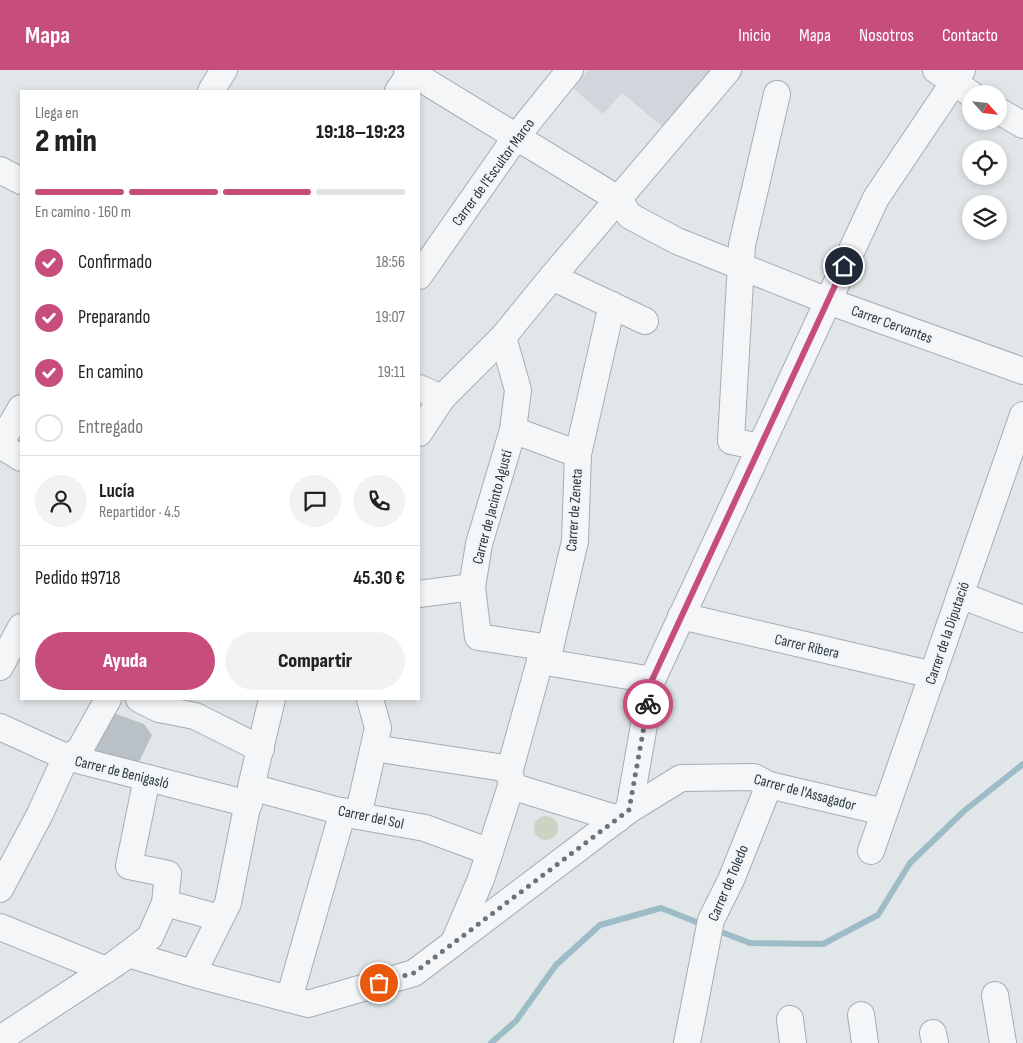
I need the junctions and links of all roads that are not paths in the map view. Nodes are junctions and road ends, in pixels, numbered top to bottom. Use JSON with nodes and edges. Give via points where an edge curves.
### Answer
{"nodes":[{"id":1,"x":224,"y":70,"type":"edge"},
{"id":2,"x":570,"y":70,"type":"edge"},
{"id":3,"x":728,"y":70,"type":"edge"},
{"id":4,"x":407,"y":76,"type":"edge"},
{"id":5,"x":955,"y":79,"type":"edge"},
{"id":6,"x":212,"y":90,"type":"edge"},
{"id":7,"x":777,"y":94,"type":"dead end"},
{"id":8,"x":1008,"y":116,"type":"edge"},
{"id":9,"x":1023,"y":125,"type":"edge"},
{"id":10,"x":516,"y":137,"type":"junction"},
{"id":11,"x":0,"y":170,"type":"edge"},
{"id":12,"x":20,"y":181,"type":"edge"},
{"id":13,"x":618,"y":199,"type":"junction"},
{"id":14,"x":741,"y":266,"type":"junction"},
{"id":15,"x":420,"y":275,"type":"edge"},
{"id":16,"x":546,"y":285,"type":"junction"},
{"id":17,"x":828,"y":301,"type":"junction"},
{"id":18,"x":612,"y":305,"type":"junction"},
{"id":19,"x":645,"y":321,"type":"dead end"},
{"id":20,"x":503,"y":337,"type":"junction"},
{"id":21,"x":1023,"y":371,"type":"edge"},
{"id":22,"x":430,"y":393,"type":"edge"},
{"id":23,"x":1023,"y":415,"type":"edge"},
{"id":24,"x":420,"y":429,"type":"edge"},
{"id":25,"x":6,"y":430,"type":"edge"},
{"id":26,"x":513,"y":430,"type":"junction"},
{"id":27,"x":760,"y":447,"type":"junction"},
{"id":28,"x":578,"y":454,"type":"junction"},
{"id":29,"x":20,"y":456,"type":"edge"},
{"id":30,"x":472,"y":587,"type":"junction"},
{"id":31,"x":420,"y":594,"type":"edge"},
{"id":32,"x":960,"y":594,"type":"junction"},
{"id":33,"x":682,"y":616,"type":"junction"},
{"id":34,"x":1023,"y":619,"type":"edge"},
{"id":35,"x":20,"y":629,"type":"edge"},
{"id":36,"x":545,"y":655,"type":"junction"},
{"id":37,"x":0,"y":667,"type":"edge"},
{"id":38,"x":933,"y":675,"type":"junction"},
{"id":39,"x":652,"y":680,"type":"junction"},
{"id":40,"x":107,"y":700,"type":"edge"},
{"id":41,"x":141,"y":700,"type":"edge"},
{"id":42,"x":272,"y":700,"type":"edge"},
{"id":43,"x":370,"y":700,"type":"edge"},
{"id":44,"x":0,"y":727,"type":"edge"},
{"id":45,"x":374,"y":748,"type":"junction"},
{"id":46,"x":261,"y":749,"type":"junction"},
{"id":47,"x":66,"y":758,"type":"junction"},
{"id":48,"x":511,"y":777,"type":"junction"},
{"id":49,"x":147,"y":778,"type":"junction"},
{"id":50,"x":768,"y":785,"type":"junction"},
{"id":51,"x":250,"y":796,"type":"junction"},
{"id":52,"x":884,"y":812,"type":"junction"},
{"id":53,"x":351,"y":813,"type":"junction"},
{"id":54,"x":624,"y":815,"type":"junction"},
{"id":55,"x":871,"y":851,"type":"dead end"},
{"id":56,"x":490,"y":852,"type":"junction"},
{"id":57,"x":0,"y":889,"type":"edge"},
{"id":58,"x":165,"y":894,"type":"junction"},
{"id":59,"x":224,"y":911,"type":"junction"},
{"id":60,"x":0,"y":927,"type":"edge"},
{"id":61,"x":453,"y":944,"type":"junction"},
{"id":62,"x":117,"y":962,"type":"junction"},
{"id":63,"x":197,"y":975,"type":"junction"},
{"id":64,"x":995,"y":995,"type":"dead end"},
{"id":65,"x":289,"y":999,"type":"junction"},
{"id":66,"x":861,"y":1015,"type":"dead end"},
{"id":67,"x":0,"y":1039,"type":"edge"},
{"id":68,"x":687,"y":1043,"type":"edge"},
{"id":69,"x":865,"y":1043,"type":"edge"},
{"id":70,"x":1003,"y":1043,"type":"edge"}],
"edges":[{"from":1,"to":6,"type":"street"},
{"from":2,"to":10,"type":"street","name":"Carrer de l'Escultor Marco"},
{"from":3,"to":13,"type":"street"},
{"from":4,"to":10,"type":"street","name":"Carrer Cervantes"},
{"from":5,"to":17,"type":"street","via":[[876,198]]},
{"from":7,"to":14,"type":"street","via":[[742,245]]},
{"from":8,"to":9,"type":"street"},
{"from":10,"to":13,"type":"street","name":"Carrer Cervantes"},
{"from":10,"to":15,"type":"street","name":"Carrer de l'Escultor Marco"},
{"from":11,"to":12,"type":"street"},
{"from":13,"to":14,"type":"street","name":"Carrer Cervantes","via":[[630,216],[677,241]]},
{"from":13,"to":16,"type":"street"},
{"from":14,"to":17,"type":"street","name":"Carrer Cervantes"},
{"from":14,"to":27,"type":"street","via":[[732,441]]},
{"from":16,"to":18,"type":"street"},
{"from":16,"to":20,"type":"street"},
{"from":17,"to":21,"type":"street","name":"Carrer Cervantes"},
{"from":17,"to":27,"type":"street"},
{"from":18,"to":19,"type":"street"},
{"from":18,"to":28,"type":"street","name":"Carrer de Zeneta"},
{"from":20,"to":22,"type":"street"},
{"from":20,"to":26,"type":"street","name":"Carrer de Jacinto Agustí","via":[[518,390]]},
{"from":22,"to":24,"type":"street"},
{"from":23,"to":32,"type":"street","name":"Carrer de la Diputació"},
{"from":25,"to":29,"type":"street"},
{"from":26,"to":28,"type":"street"},
{"from":26,"to":30,"type":"street","name":"Carrer de Jacinto Agustí","via":[[479,544]]},
{"from":27,"to":33,"type":"street"},
{"from":28,"to":36,"type":"street","name":"Carrer de Zeneta","via":[[575,541]]},
{"from":30,"to":31,"type":"street"},
{"from":30,"to":36,"type":"street","name":"Carrer de Jacinto Agustí","via":[[478,637]]},
{"from":32,"to":34,"type":"street"},
{"from":32,"to":38,"type":"street","name":"Carrer de la Diputació"},
{"from":33,"to":38,"type":"street","name":"Carrer Ribera"},
{"from":33,"to":39,"type":"street"},
{"from":35,"to":37,"type":"street"},
{"from":36,"to":39,"type":"street"},
{"from":36,"to":48,"type":"street","name":"Carrer de Zeneta"},
{"from":38,"to":52,"type":"street","name":"Carrer de la Diputació"},
{"from":39,"to":54,"type":"street"},
{"from":40,"to":47,"type":"street","via":[[80,751]]},
{"from":41,"to":46,"type":"street","via":[[159,709],[195,716]]},
{"from":42,"to":46,"type":"street"},
{"from":43,"to":45,"type":"street","via":[[378,728]]},
{"from":44,"to":47,"type":"street","name":"Carrer de Benigasló"},
{"from":45,"to":48,"type":"street"},
{"from":45,"to":53,"type":"street"},
{"from":46,"to":51,"type":"street"},
{"from":47,"to":49,"type":"street","name":"Carrer de Benigasló"},
{"from":47,"to":57,"type":"street"},
{"from":48,"to":54,"type":"street"},
{"from":48,"to":56,"type":"street","name":"Carrer de Zeneta"},
{"from":49,"to":51,"type":"street","name":"Carrer de Benigasló"},
{"from":49,"to":58,"type":"street","via":[[129,866],[168,874]]},
{"from":50,"to":52,"type":"street","name":"Carrer de l'Assagador"},
{"from":50,"to":54,"type":"street","name":"Carrer de l'Assagador","via":[[754,777],[681,778]]},
{"from":50,"to":68,"type":"street","name":"Carrer de Toledo","via":[[731,880],[711,920]]},
{"from":51,"to":53,"type":"street","name":"Carrer del Sol"},
{"from":51,"to":59,"type":"street"},
{"from":52,"to":55,"type":"street","name":"Carrer de la Diputació"},
{"from":53,"to":56,"type":"street","name":"Carrer del Sol","via":[[425,828]]},
{"from":53,"to":65,"type":"street"},
{"from":54,"to":61,"type":"street","name":"Carrer de l'Assagador"},
{"from":56,"to":61,"type":"street","name":"Carrer de Zeneta"},
{"from":58,"to":59,"type":"street"},
{"from":58,"to":62,"type":"street","via":[[150,936]]},
{"from":59,"to":63,"type":"street"},
{"from":60,"to":62,"type":"street","name":"Carrer de l'Assagador"},
{"from":61,"to":65,"type":"street","name":"Carrer de l'Assagador","via":[[414,973],[308,1004]]},
{"from":62,"to":63,"type":"street","name":"Carrer de l'Assagador"},
{"from":62,"to":67,"type":"street"},
{"from":63,"to":65,"type":"street","name":"Carrer de l'Assagador"},
{"from":64,"to":70,"type":"street"},
{"from":66,"to":69,"type":"street"}]}
